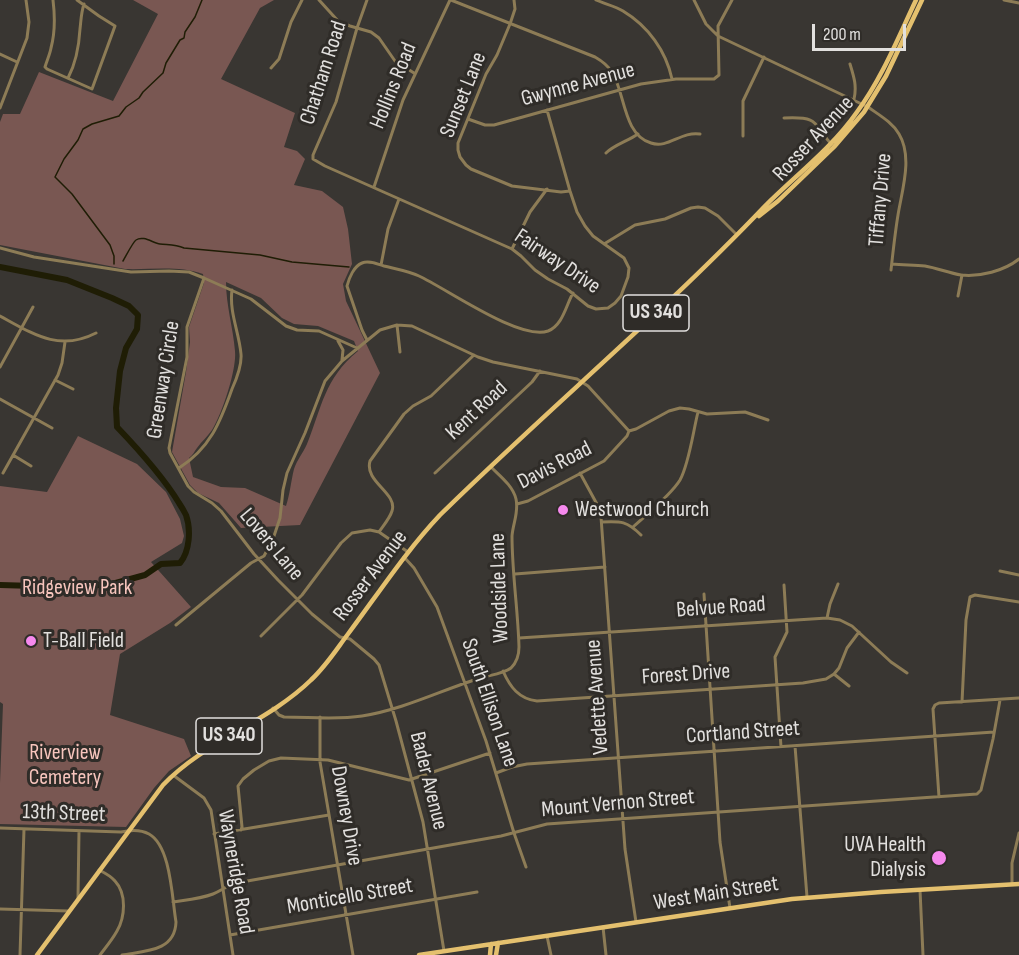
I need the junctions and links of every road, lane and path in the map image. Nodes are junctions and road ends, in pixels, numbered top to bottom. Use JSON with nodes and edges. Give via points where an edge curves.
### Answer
{"nodes":[{"id":1,"x":26,"y":0,"type":"edge"},
{"id":2,"x":53,"y":0,"type":"edge"},
{"id":3,"x":77,"y":0,"type":"edge"},
{"id":4,"x":302,"y":0,"type":"edge"},
{"id":5,"x":319,"y":0,"type":"edge"},
{"id":6,"x":367,"y":0,"type":"edge"},
{"id":7,"x":451,"y":0,"type":"edge"},
{"id":8,"x":514,"y":0,"type":"edge"},
{"id":9,"x":596,"y":0,"type":"edge"},
{"id":10,"x":694,"y":0,"type":"edge"},
{"id":11,"x":732,"y":0,"type":"edge"},
{"id":12,"x":916,"y":0,"type":"edge"},
{"id":13,"x":922,"y":0,"type":"edge"},
{"id":14,"x":1004,"y":0,"type":"edge"},
{"id":15,"x":1019,"y":3,"type":"edge"},
{"id":16,"x":84,"y":4,"type":"junction"},
{"id":17,"x":510,"y":24,"type":"junction"},
{"id":18,"x":357,"y":28,"type":"junction"},
{"id":19,"x":718,"y":36,"type":"junction"},
{"id":20,"x":0,"y":54,"type":"edge"},
{"id":21,"x":764,"y":57,"type":"junction"},
{"id":22,"x":18,"y":63,"type":"junction"},
{"id":23,"x":850,"y":64,"type":"dead end"},
{"id":24,"x":271,"y":68,"type":"dead end"},
{"id":25,"x":415,"y":74,"type":"junction"},
{"id":26,"x":68,"y":78,"type":"junction"},
{"id":27,"x":672,"y":80,"type":"junction"},
{"id":28,"x":620,"y":90,"type":"junction"},
{"id":29,"x":854,"y":99,"type":"junction"},
{"id":30,"x":865,"y":105,"type":"junction"},
{"id":31,"x":0,"y":108,"type":"edge"},
{"id":32,"x":547,"y":110,"type":"junction"},
{"id":33,"x":784,"y":118,"type":"dead end"},
{"id":34,"x":468,"y":119,"type":"junction"},
{"id":35,"x":638,"y":134,"type":"junction"},
{"id":36,"x":700,"y":134,"type":"dead end"},
{"id":37,"x":743,"y":136,"type":"dead end"},
{"id":38,"x":832,"y":145,"type":"junction"},
{"id":39,"x":606,"y":153,"type":"dead end"},
{"id":40,"x":313,"y":157,"type":"joint"},
{"id":41,"x":374,"y":187,"type":"junction"},
{"id":42,"x":547,"y":189,"type":"junction"},
{"id":43,"x":570,"y":191,"type":"junction"},
{"id":44,"x":399,"y":199,"type":"junction"},
{"id":45,"x":738,"y":235,"type":"junction"},
{"id":46,"x":604,"y":244,"type":"junction"},
{"id":47,"x":0,"y":248,"type":"edge"},
{"id":48,"x":512,"y":249,"type":"junction"},
{"id":49,"x":1019,"y":259,"type":"edge"},
{"id":50,"x":892,"y":264,"type":"junction"},
{"id":51,"x":381,"y":265,"type":"junction"},
{"id":52,"x":891,"y":270,"type":"dead end"},
{"id":53,"x":962,"y":275,"type":"junction"},
{"id":54,"x":204,"y":278,"type":"junction"},
{"id":55,"x":232,"y":290,"type":"junction"},
{"id":56,"x":573,"y":294,"type":"junction"},
{"id":57,"x":957,"y":297,"type":"dead end"},
{"id":58,"x":33,"y":307,"type":"dead end"},
{"id":59,"x":0,"y":316,"type":"edge"},
{"id":60,"x":397,"y":324,"type":"junction"},
{"id":61,"x":21,"y":328,"type":"junction"},
{"id":62,"x":96,"y":333,"type":"dead end"},
{"id":63,"x":338,"y":339,"type":"junction"},
{"id":64,"x":367,"y":340,"type":"junction"},
{"id":65,"x":65,"y":342,"type":"junction"},
{"id":66,"x":358,"y":348,"type":"junction"},
{"id":67,"x":400,"y":352,"type":"dead end"},
{"id":68,"x":474,"y":355,"type":"junction"},
{"id":69,"x":342,"y":361,"type":"junction"},
{"id":70,"x":0,"y":367,"type":"edge"},
{"id":71,"x":540,"y":371,"type":"junction"},
{"id":72,"x":55,"y":380,"type":"junction"},
{"id":73,"x":582,"y":382,"type":"junction"},
{"id":74,"x":73,"y":389,"type":"dead end"},
{"id":75,"x":0,"y":399,"type":"edge"},
{"id":76,"x":698,"y":412,"type":"junction"},
{"id":77,"x":34,"y":418,"type":"junction"},
{"id":78,"x":768,"y":420,"type":"dead end"},
{"id":79,"x":52,"y":428,"type":"dead end"},
{"id":80,"x":629,"y":431,"type":"junction"},
{"id":81,"x":13,"y":455,"type":"junction"},
{"id":82,"x":31,"y":466,"type":"dead end"},
{"id":83,"x":491,"y":467,"type":"junction"},
{"id":84,"x":178,"y":468,"type":"junction"},
{"id":85,"x":3,"y":473,"type":"dead end"},
{"id":86,"x":580,"y":473,"type":"junction"},
{"id":87,"x":435,"y":474,"type":"dead end"},
{"id":88,"x":517,"y":504,"type":"junction"},
{"id":89,"x":602,"y":522,"type":"junction"},
{"id":90,"x":633,"y":527,"type":"junction"},
{"id":91,"x":379,"y":532,"type":"junction"},
{"id":92,"x":640,"y":535,"type":"dead end"},
{"id":93,"x":406,"y":555,"type":"junction"},
{"id":94,"x":259,"y":560,"type":"junction"},
{"id":95,"x":605,"y":567,"type":"junction"},
{"id":96,"x":1000,"y":571,"type":"dead end"},
{"id":97,"x":514,"y":574,"type":"junction"},
{"id":98,"x":1019,"y":575,"type":"edge"},
{"id":99,"x":838,"y":584,"type":"dead end"},
{"id":100,"x":784,"y":585,"type":"dead end"},
{"id":101,"x":704,"y":594,"type":"dead end"},
{"id":102,"x":297,"y":600,"type":"junction"},
{"id":103,"x":1019,"y":602,"type":"edge"},
{"id":104,"x":827,"y":618,"type":"junction"},
{"id":105,"x":787,"y":620,"type":"junction"},
{"id":106,"x":176,"y":625,"type":"dead end"},
{"id":107,"x":705,"y":626,"type":"junction"},
{"id":108,"x":610,"y":632,"type":"junction"},
{"id":109,"x":860,"y":632,"type":"junction"},
{"id":110,"x":261,"y":636,"type":"dead end"},
{"id":111,"x":345,"y":638,"type":"junction"},
{"id":112,"x":519,"y":638,"type":"junction"},
{"id":113,"x":503,"y":671,"type":"junction"},
{"id":114,"x":907,"y":673,"type":"dead end"},
{"id":115,"x":834,"y":674,"type":"junction"},
{"id":116,"x":465,"y":683,"type":"junction"},
{"id":117,"x":776,"y":685,"type":"junction"},
{"id":118,"x":849,"y":686,"type":"dead end"},
{"id":119,"x":710,"y":689,"type":"junction"},
{"id":120,"x":614,"y":696,"type":"junction"},
{"id":121,"x":1019,"y":698,"type":"edge"},
{"id":122,"x":1000,"y":700,"type":"junction"},
{"id":123,"x":963,"y":702,"type":"junction"},
{"id":124,"x":273,"y":708,"type":"junction"},
{"id":125,"x":393,"y":709,"type":"junction"},
{"id":126,"x":320,"y":717,"type":"junction"},
{"id":127,"x":994,"y":732,"type":"junction"},
{"id":128,"x":935,"y":736,"type":"junction"},
{"id":129,"x":795,"y":746,"type":"junction"},
{"id":130,"x":781,"y":747,"type":"junction"},
{"id":131,"x":714,"y":752,"type":"junction"},
{"id":132,"x":490,"y":753,"type":"junction"},
{"id":133,"x":618,"y":758,"type":"junction"},
{"id":134,"x":320,"y":759,"type":"junction"},
{"id":135,"x":496,"y":772,"type":"junction"},
{"id":136,"x":173,"y":775,"type":"junction"},
{"id":137,"x":412,"y":780,"type":"junction"},
{"id":138,"x":939,"y":797,"type":"junction"},
{"id":139,"x":799,"y":807,"type":"junction"},
{"id":140,"x":718,"y":812,"type":"junction"},
{"id":141,"x":328,"y":815,"type":"junction"},
{"id":142,"x":622,"y":818,"type":"junction"},
{"id":143,"x":0,"y":828,"type":"edge"},
{"id":144,"x":24,"y":829,"type":"junction"},
{"id":145,"x":241,"y":830,"type":"junction"},
{"id":146,"x":79,"y":831,"type":"junction"},
{"id":147,"x":128,"y":831,"type":"junction"},
{"id":148,"x":514,"y":833,"type":"junction"},
{"id":149,"x":214,"y":834,"type":"junction"},
{"id":150,"x":1019,"y":834,"type":"edge"},
{"id":151,"x":428,"y":849,"type":"junction"},
{"id":152,"x":338,"y":865,"type":"junction"},
{"id":153,"x":526,"y":867,"type":"dead end"},
{"id":154,"x":99,"y":870,"type":"junction"},
{"id":155,"x":1012,"y":884,"type":"junction"},
{"id":156,"x":1019,"y":884,"type":"edge"},
{"id":157,"x":223,"y":889,"type":"junction"},
{"id":158,"x":920,"y":890,"type":"junction"},
{"id":159,"x":477,"y":892,"type":"dead end"},
{"id":160,"x":807,"y":897,"type":"junction"},
{"id":161,"x":78,"y":899,"type":"junction"},
{"id":162,"x":435,"y":899,"type":"junction"},
{"id":163,"x":173,"y":902,"type":"junction"},
{"id":164,"x":730,"y":908,"type":"junction"},
{"id":165,"x":0,"y":909,"type":"edge"},
{"id":166,"x":21,"y":910,"type":"junction"},
{"id":167,"x":68,"y":911,"type":"junction"},
{"id":168,"x":346,"y":915,"type":"junction"},
{"id":169,"x":636,"y":922,"type":"junction"},
{"id":170,"x":603,"y":927,"type":"junction"},
{"id":171,"x":230,"y":935,"type":"junction"},
{"id":172,"x":547,"y":936,"type":"junction"},
{"id":173,"x":498,"y":943,"type":"junction"},
{"id":174,"x":491,"y":944,"type":"junction"},
{"id":175,"x":444,"y":951,"type":"junction"},
{"id":176,"x":20,"y":955,"type":"edge"},
{"id":177,"x":37,"y":955,"type":"edge"},
{"id":178,"x":100,"y":955,"type":"edge"},
{"id":179,"x":122,"y":955,"type":"edge"},
{"id":180,"x":233,"y":955,"type":"edge"},
{"id":181,"x":354,"y":955,"type":"edge"},
{"id":182,"x":419,"y":955,"type":"edge"},
{"id":183,"x":490,"y":955,"type":"edge"},
{"id":184,"x":496,"y":955,"type":"edge"},
{"id":185,"x":551,"y":955,"type":"edge"},
{"id":186,"x":606,"y":955,"type":"edge"},
{"id":187,"x":923,"y":955,"type":"edge"}],
"edges":[{"from":1,"to":22,"type":"street","via":[[28,30]]},
{"from":2,"to":26,"type":"street","via":[[53,36],[45,67]]},
{"from":3,"to":16,"type":"street"},
{"from":4,"to":24,"type":"street","via":[[279,59]]},
{"from":5,"to":18,"type":"street","via":[[339,22]]},
{"from":6,"to":18,"type":"street","name":"Chatham Road"},
{"from":7,"to":17,"type":"street"},
{"from":7,"to":25,"type":"street","name":"Hollins Road"},
{"from":8,"to":17,"type":"street","name":"Sunset Lane"},
{"from":9,"to":27,"type":"street","via":[[622,11],[644,28],[663,55]]},
{"from":10,"to":19,"type":"street","name":"Tiffany Drive","via":[[706,24]]},
{"from":11,"to":19,"type":"street","via":[[719,23]]},
{"from":12,"to":30,"type":"main road","name":"Rosser Avenue","number":"US 340"},
{"from":13,"to":30,"type":"main road","name":"Rosser Avenue","number":"US 340","via":[[886,76]]},
{"from":14,"to":15,"type":"street"},
{"from":16,"to":26,"type":"street"},
{"from":16,"to":26,"type":"street","via":[[115,26],[92,89]]},
{"from":17,"to":28,"type":"street","via":[[595,57],[612,71]]},
{"from":17,"to":34,"type":"street","name":"Sunset Lane"},
{"from":18,"to":25,"type":"street","via":[[379,38],[395,61]]},
{"from":18,"to":40,"type":"street","name":"Chatham Road","via":[[336,102]]},
{"from":19,"to":21,"type":"street","name":"Tiffany Drive"},
{"from":19,"to":27,"type":"street","name":"Gwynne Avenue","via":[[719,75],[714,79]]},
{"from":20,"to":22,"type":"street"},
{"from":21,"to":29,"type":"street","name":"Tiffany Drive"},
{"from":21,"to":37,"type":"street","via":[[743,101]]},
{"from":22,"to":31,"type":"street"},
{"from":23,"to":29,"type":"street","via":[[856,87]]},
{"from":25,"to":41,"type":"street","name":"Hollins Road"},
{"from":27,"to":28,"type":"street","name":"Gwynne Avenue"},
{"from":28,"to":32,"type":"street","name":"Gwynne Avenue"},
{"from":28,"to":35,"type":"street","via":[[628,118]]},
{"from":29,"to":30,"type":"street","name":"Tiffany Drive"},
{"from":30,"to":38,"type":"main road","name":"Rosser Avenue","number":"US 340"},
{"from":30,"to":50,"type":"street","name":"Tiffany Drive","via":[[896,129],[905,151]]},
{"from":32,"to":34,"type":"street","name":"Gwynne Avenue","via":[[490,125]]},
{"from":32,"to":43,"type":"street","name":"Fairway Drive"},
{"from":33,"to":38,"type":"street","via":[[813,121]]},
{"from":34,"to":42,"type":"street","name":"Sunset Lane","via":[[458,146],[460,157],[468,166],[512,186]]},
{"from":35,"to":36,"type":"street","via":[[646,142],[658,145],[687,134]]},
{"from":35,"to":39,"type":"street"},
{"from":38,"to":45,"type":"main road","name":"Rosser Avenue","number":"US 340"},
{"from":40,"to":41,"type":"street","name":"Fairway Drive"},
{"from":41,"to":44,"type":"street","name":"Fairway Drive"},
{"from":42,"to":43,"type":"street","name":"Sunset Lane"},
{"from":42,"to":48,"type":"street","via":[[530,212]]},
{"from":43,"to":46,"type":"street","name":"Fairway Drive","via":[[585,226]]},
{"from":44,"to":48,"type":"street","name":"Fairway Drive"},
{"from":44,"to":51,"type":"street"},
{"from":45,"to":46,"type":"street","via":[[718,216],[698,207],[635,225]]},
{"from":45,"to":73,"type":"main road","name":"Rosser Avenue","number":"US 340"},
{"from":46,"to":56,"type":"street","name":"Fairway Drive","via":[[628,264],[628,277],[618,299],[608,308],[596,309]]},
{"from":47,"to":54,"type":"street","via":[[127,272],[178,271]]},
{"from":48,"to":56,"type":"street","name":"Fairway Drive","via":[[541,275]]},
{"from":49,"to":53,"type":"street","via":[[994,272]]},
{"from":50,"to":52,"type":"street","name":"Tiffany Drive"},
{"from":50,"to":53,"type":"street","via":[[926,266]]},
{"from":51,"to":56,"type":"street","via":[[416,275],[492,317],[534,332],[555,326]]},
{"from":51,"to":64,"type":"street","via":[[360,264],[348,283]]},
{"from":53,"to":57,"type":"street"},
{"from":54,"to":55,"type":"street"},
{"from":54,"to":84,"type":"street","name":"Greenway Circle","via":[[187,327],[186,357],[169,448]]},
{"from":55,"to":63,"type":"street","via":[[256,302],[286,326],[319,331]]},
{"from":55,"to":84,"type":"street","name":"Greenway Circle","via":[[232,313],[241,356],[239,371],[214,433],[197,454]]},
{"from":58,"to":61,"type":"street"},
{"from":59,"to":61,"type":"street"},
{"from":60,"to":64,"type":"street"},
{"from":60,"to":67,"type":"street"},
{"from":60,"to":68,"type":"street","via":[[418,328]]},
{"from":61,"to":65,"type":"street","via":[[42,338]]},
{"from":61,"to":70,"type":"street"},
{"from":62,"to":65,"type":"street"},
{"from":63,"to":66,"type":"street"},
{"from":63,"to":69,"type":"street"},
{"from":64,"to":66,"type":"street"},
{"from":65,"to":72,"type":"street"},
{"from":66,"to":69,"type":"street"},
{"from":68,"to":71,"type":"street"},
{"from":68,"to":91,"type":"street","via":[[432,396],[404,414],[370,461],[372,476],[393,506]]},
{"from":69,"to":94,"type":"street","via":[[322,388],[287,473],[273,539]]},
{"from":71,"to":73,"type":"street"},
{"from":71,"to":87,"type":"street","name":"Kent Road"},
{"from":72,"to":74,"type":"street"},
{"from":72,"to":77,"type":"street"},
{"from":73,"to":80,"type":"street"},
{"from":73,"to":83,"type":"main road","name":"Rosser Avenue","number":"US 340"},
{"from":75,"to":77,"type":"street"},
{"from":76,"to":78,"type":"street","name":"Davis Road","via":[[745,412]]},
{"from":76,"to":80,"type":"street","name":"Davis Road","via":[[675,409]]},
{"from":76,"to":90,"type":"street","via":[[683,474]]},
{"from":77,"to":79,"type":"street"},
{"from":77,"to":81,"type":"street"},
{"from":80,"to":86,"type":"street","name":"Davis Road","via":[[606,459]]},
{"from":81,"to":82,"type":"street"},
{"from":81,"to":85,"type":"street"},
{"from":83,"to":88,"type":"street","name":"Woodside Lane","via":[[510,487]]},
{"from":83,"to":93,"type":"main road","name":"Rosser Avenue","number":"US 340"},
{"from":84,"to":94,"type":"street","name":"Lovers Lane","via":[[191,490],[216,506]]},
{"from":86,"to":88,"type":"street","name":"Davis Road"},
{"from":86,"to":89,"type":"street","name":"Vedette Avenue"},
{"from":88,"to":97,"type":"street","name":"Woodside Lane","via":[[512,534]]},
{"from":89,"to":90,"type":"street","via":[[621,522]]},
{"from":89,"to":95,"type":"street","name":"Vedette Avenue"},
{"from":90,"to":92,"type":"street"},
{"from":91,"to":93,"type":"street","name":"South Ellison Lane"},
{"from":91,"to":102,"type":"street","via":[[352,532]]},
{"from":93,"to":111,"type":"main road","name":"Rosser Avenue","number":"US 340"},
{"from":93,"to":116,"type":"street","name":"South Ellison Lane","via":[[434,599]]},
{"from":94,"to":102,"type":"street","name":"Lovers Lane"},
{"from":94,"to":106,"type":"street"},
{"from":95,"to":97,"type":"street"},
{"from":95,"to":108,"type":"street","name":"Vedette Avenue"},
{"from":96,"to":98,"type":"street"},
{"from":97,"to":112,"type":"street","name":"Woodside Lane"},
{"from":99,"to":104,"type":"street"},
{"from":100,"to":105,"type":"street"},
{"from":101,"to":107,"type":"street"},
{"from":102,"to":110,"type":"street"},
{"from":102,"to":111,"type":"street","name":"Lovers Lane"},
{"from":103,"to":123,"type":"street","via":[[970,597]]},
{"from":104,"to":105,"type":"street","name":"Belvue Road"},
{"from":104,"to":109,"type":"street","name":"Belvue Road","via":[[840,620]]},
{"from":105,"to":107,"type":"street","name":"Belvue Road"},
{"from":105,"to":117,"type":"street","via":[[786,636],[775,657]]},
{"from":107,"to":108,"type":"street","name":"Belvue Road"},
{"from":107,"to":119,"type":"street"},
{"from":108,"to":112,"type":"street","name":"Belvue Road"},
{"from":108,"to":120,"type":"street","name":"Vedette Avenue"},
{"from":109,"to":114,"type":"street","name":"Belvue Road"},
{"from":109,"to":115,"type":"street"},
{"from":111,"to":124,"type":"main road","name":"Rosser Avenue","number":"US 340","via":[[314,677]]},
{"from":111,"to":125,"type":"street","name":"Bader Avenue","via":[[376,661]]},
{"from":112,"to":113,"type":"street","name":"Woodside Lane","via":[[517,660]]},
{"from":113,"to":116,"type":"street","name":"Woodside Lane"},
{"from":113,"to":120,"type":"street","name":"Forest Drive","via":[[518,694],[533,701]]},
{"from":115,"to":117,"type":"street","name":"Forest Drive","via":[[820,681]]},
{"from":115,"to":118,"type":"street"},
{"from":116,"to":125,"type":"street"},
{"from":116,"to":132,"type":"street","name":"South Ellison Lane"},
{"from":117,"to":119,"type":"street","name":"Forest Drive"},
{"from":117,"to":130,"type":"street"},
{"from":119,"to":120,"type":"street","name":"Forest Drive"},
{"from":119,"to":131,"type":"street"},
{"from":120,"to":133,"type":"street","name":"Vedette Avenue"},
{"from":121,"to":122,"type":"street"},
{"from":122,"to":123,"type":"street"},
{"from":122,"to":127,"type":"street","name":"Mount Vernon Street"},
{"from":123,"to":128,"type":"street","via":[[935,705]]},
{"from":124,"to":126,"type":"street","via":[[281,716]]},
{"from":124,"to":136,"type":"main road","name":"Rosser Avenue","number":"US 340"},
{"from":125,"to":126,"type":"street","via":[[356,717]]},
{"from":125,"to":137,"type":"street","name":"Bader Avenue"},
{"from":126,"to":134,"type":"street","name":"Downey Drive"},
{"from":127,"to":128,"type":"street","name":"Cortland Street"},
{"from":127,"to":138,"type":"street","name":"Mount Vernon Street","via":[[980,792]]},
{"from":128,"to":129,"type":"street","name":"Cortland Street"},
{"from":128,"to":138,"type":"street"},
{"from":129,"to":130,"type":"street","name":"Cortland Street"},
{"from":129,"to":139,"type":"street"},
{"from":130,"to":131,"type":"street","name":"Cortland Street"},
{"from":131,"to":133,"type":"street","name":"Cortland Street"},
{"from":131,"to":140,"type":"street"},
{"from":132,"to":135,"type":"street","name":"South Ellison Lane"},
{"from":132,"to":137,"type":"street"},
{"from":133,"to":135,"type":"street","name":"Cortland Street","via":[[527,764]]},
{"from":133,"to":142,"type":"street","name":"Vedette Avenue"},
{"from":134,"to":137,"type":"street"},
{"from":134,"to":141,"type":"street","name":"Downey Drive"},
{"from":134,"to":145,"type":"street","via":[[275,759],[247,775],[237,789]]},
{"from":135,"to":148,"type":"street","name":"South Ellison Lane"},
{"from":136,"to":147,"type":"main road","name":"Rosser Avenue","number":"US 340"},
{"from":136,"to":149,"type":"street","name":"Wayneridge Road","via":[[207,802]]},
{"from":137,"to":151,"type":"street","name":"Bader Avenue"},
{"from":138,"to":139,"type":"street","name":"Mount Vernon Street"},
{"from":139,"to":140,"type":"street","name":"Mount Vernon Street"},
{"from":139,"to":160,"type":"street"},
{"from":140,"to":142,"type":"street","name":"Mount Vernon Street"},
{"from":140,"to":164,"type":"street"},
{"from":141,"to":145,"type":"street"},
{"from":141,"to":152,"type":"street","name":"Downey Drive"},
{"from":142,"to":148,"type":"street","name":"Mount Vernon Street","via":[[547,824]]},
{"from":142,"to":169,"type":"street","name":"Vedette Avenue"},
{"from":143,"to":144,"type":"street","name":"13th Street"},
{"from":144,"to":146,"type":"street","name":"13th Street"},
{"from":144,"to":166,"type":"street"},
{"from":145,"to":149,"type":"street"},
{"from":146,"to":147,"type":"street","name":"13th Street"},
{"from":146,"to":161,"type":"street"},
{"from":147,"to":154,"type":"main road","name":"Rosser Avenue","number":"US 340"},
{"from":147,"to":163,"type":"street","name":"13th Street","via":[[147,833],[159,843]]},
{"from":148,"to":151,"type":"street","name":"Mount Vernon Street"},
{"from":148,"to":153,"type":"street","name":"South Ellison Lane"},
{"from":149,"to":157,"type":"street","name":"Wayneridge Road"},
{"from":150,"to":155,"type":"street"},
{"from":151,"to":152,"type":"street","name":"Mount Vernon Street"},
{"from":151,"to":162,"type":"street","name":"Bader Avenue"},
{"from":152,"to":157,"type":"street","name":"Mount Vernon Street"},
{"from":152,"to":168,"type":"street","name":"Downey Drive"},
{"from":154,"to":161,"type":"main road","name":"Rosser Avenue","number":"US 340"},
{"from":154,"to":178,"type":"street","via":[[118,885],[123,899],[119,928]]},
{"from":155,"to":156,"type":"main road","name":"West Main Street"},
{"from":155,"to":158,"type":"main road","name":"West Main Street"},
{"from":157,"to":163,"type":"street","name":"Mount Vernon Street","via":[[205,897]]},
{"from":157,"to":171,"type":"street","name":"Wayneridge Road"},
{"from":158,"to":160,"type":"main road","name":"West Main Street"},
{"from":158,"to":187,"type":"street"},
{"from":159,"to":162,"type":"street","name":"Monticello Street"},
{"from":160,"to":164,"type":"main road","name":"West Main Street"},
{"from":161,"to":167,"type":"main road","name":"Rosser Avenue","number":"US 340"},
{"from":162,"to":168,"type":"street","name":"Monticello Street"},
{"from":162,"to":175,"type":"street","name":"Bader Avenue"},
{"from":163,"to":179,"type":"street","name":"13th Street","via":[[176,927],[170,940],[158,948]]},
{"from":164,"to":169,"type":"main road","name":"West Main Street"},
{"from":165,"to":166,"type":"street"},
{"from":166,"to":167,"type":"street"},
{"from":166,"to":176,"type":"street"},
{"from":167,"to":177,"type":"main road","name":"Rosser Avenue","number":"US 340"},
{"from":168,"to":171,"type":"street","name":"Monticello Street"},
{"from":168,"to":181,"type":"street","name":"Downey Drive"},
{"from":169,"to":170,"type":"main road","name":"West Main Street"},
{"from":170,"to":172,"type":"main road","name":"West Main Street"},
{"from":170,"to":186,"type":"street"},
{"from":171,"to":180,"type":"street","name":"Wayneridge Road"},
{"from":172,"to":173,"type":"main road","name":"West Main Street"},
{"from":172,"to":185,"type":"street"},
{"from":173,"to":174,"type":"main road","name":"West Main Street"},
{"from":173,"to":184,"type":"main road"},
{"from":174,"to":175,"type":"main road","name":"West Main Street"},
{"from":174,"to":183,"type":"main road"},
{"from":175,"to":182,"type":"main road","name":"West Main Street"}]}
